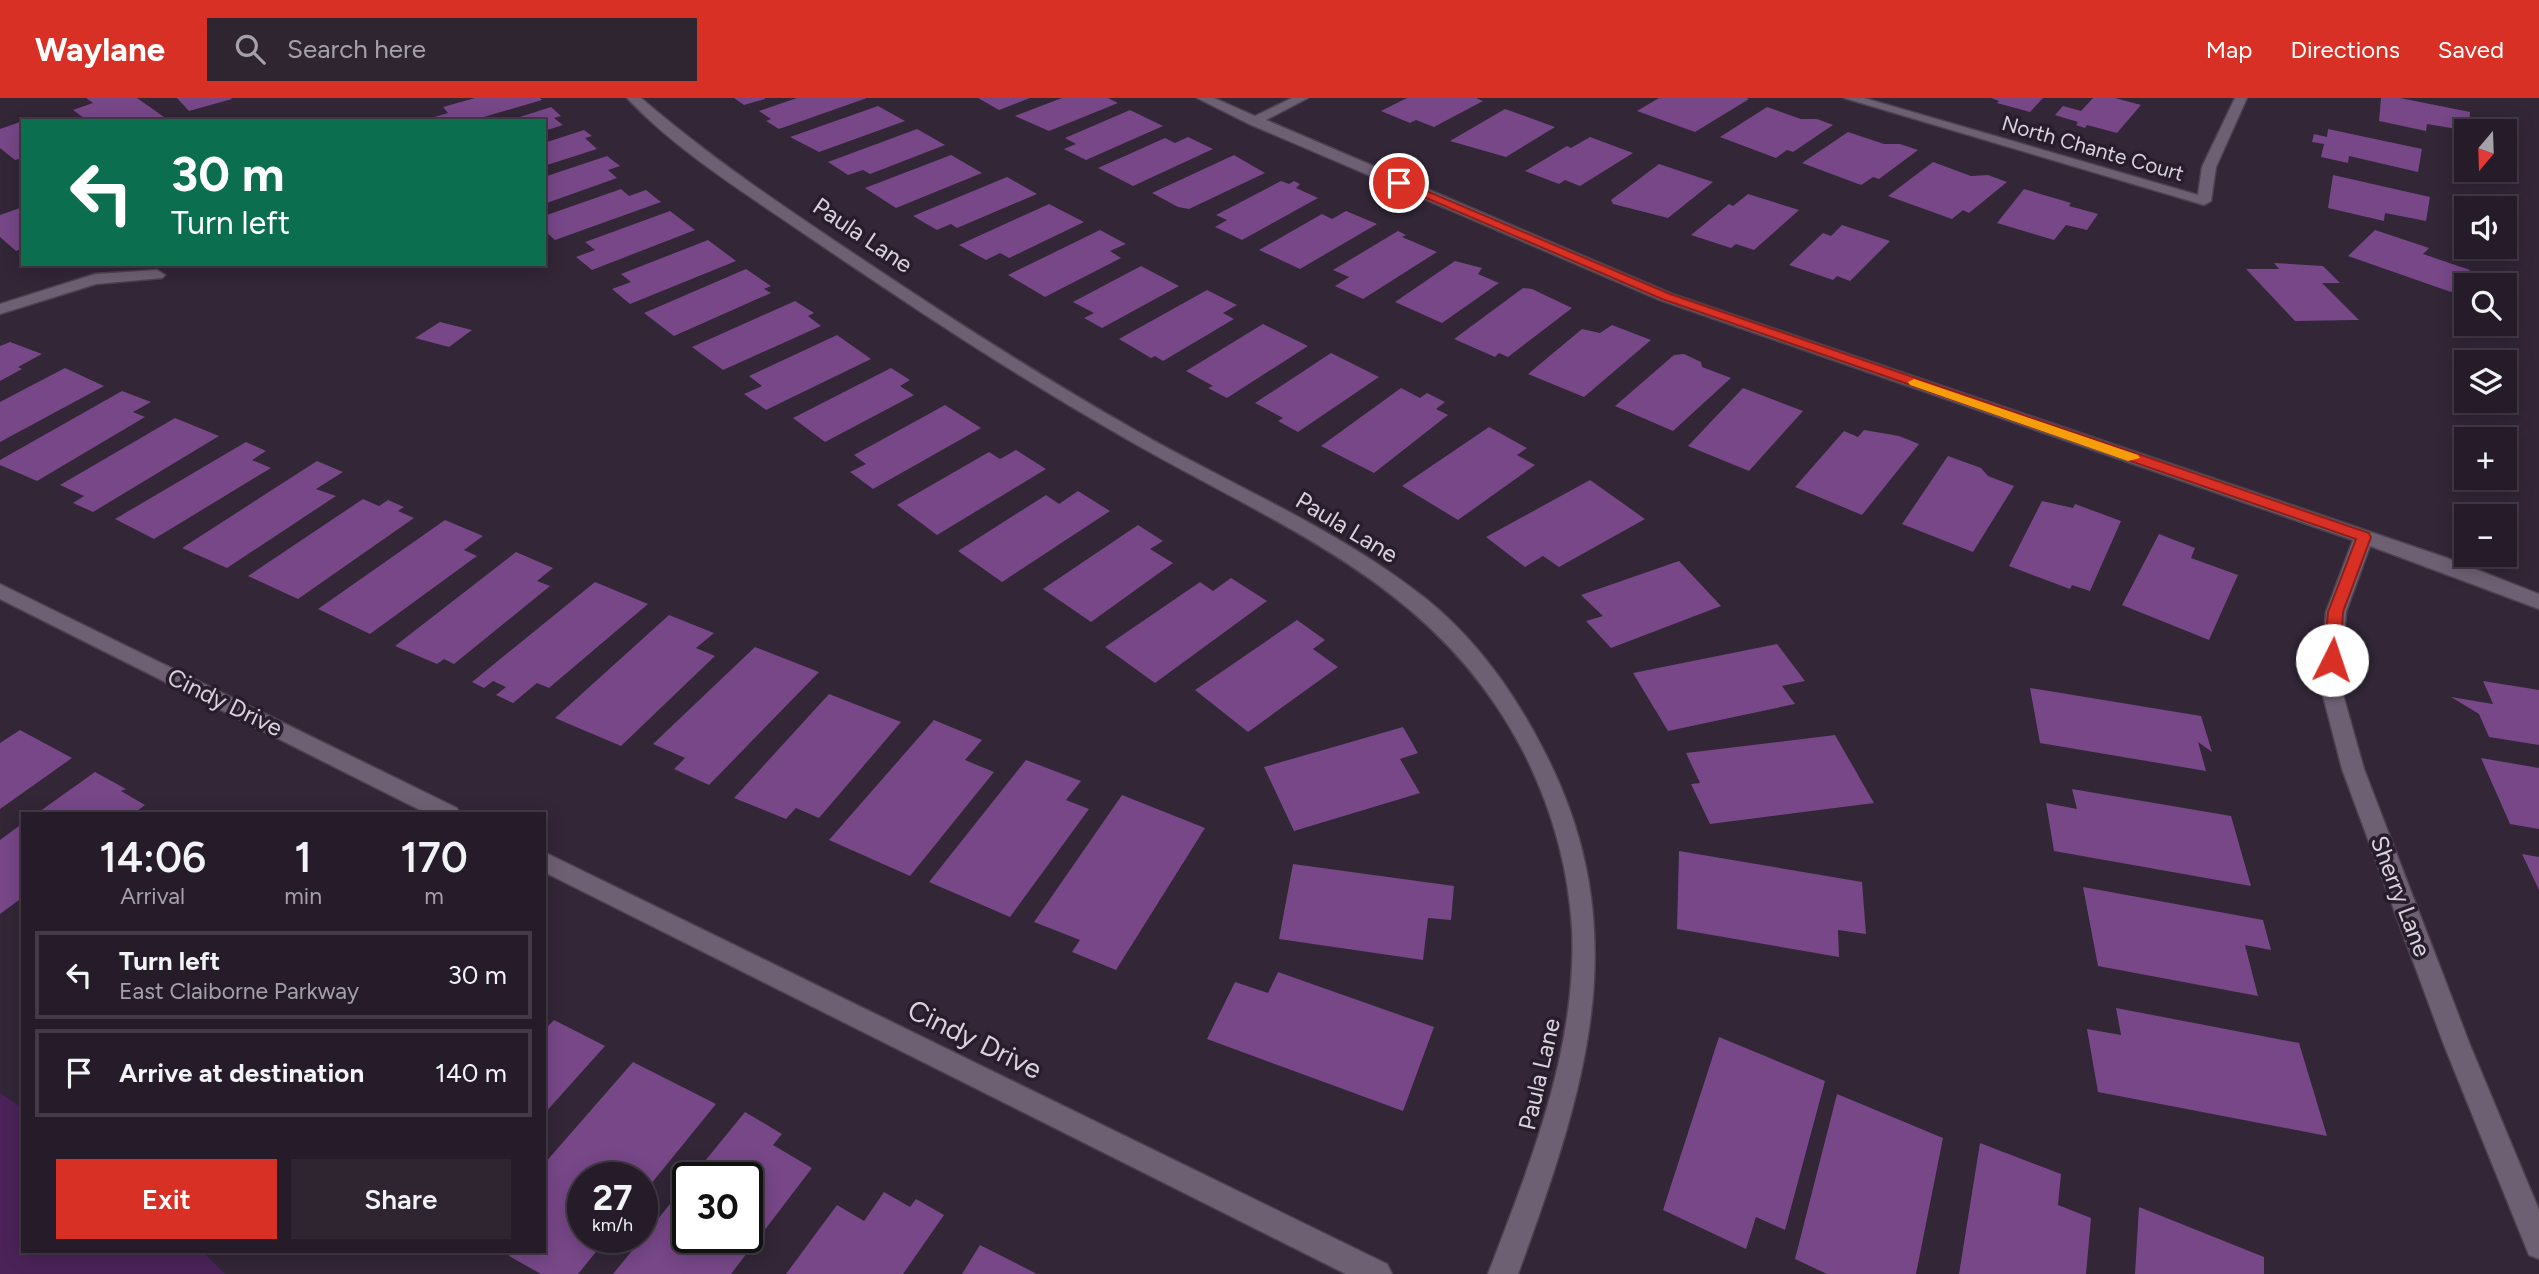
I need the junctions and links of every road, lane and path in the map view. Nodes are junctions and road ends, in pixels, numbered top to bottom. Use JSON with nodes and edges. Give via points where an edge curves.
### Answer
{"nodes":[{"id":1,"x":633,"y":98,"type":"edge"},
{"id":2,"x":1203,"y":98,"type":"edge"},
{"id":3,"x":1302,"y":98,"type":"edge"},
{"id":4,"x":1850,"y":98,"type":"edge"},
{"id":5,"x":2241,"y":98,"type":"edge"},
{"id":6,"x":1254,"y":121,"type":"junction"},
{"id":7,"x":157,"y":275,"type":"dead end"},
{"id":8,"x":0,"y":309,"type":"edge"},
{"id":9,"x":2364,"y":537,"type":"junction"},
{"id":10,"x":2440,"y":563,"type":"junction"},
{"id":11,"x":2539,"y":589,"type":"edge"},
{"id":12,"x":0,"y":591,"type":"edge"},
{"id":13,"x":2539,"y":602,"type":"edge"},
{"id":14,"x":445,"y":812,"type":"edge"},
{"id":15,"x":546,"y":862,"type":"edge"},
{"id":16,"x":2539,"y":1245,"type":"edge"},
{"id":17,"x":1377,"y":1274,"type":"edge"},
{"id":18,"x":1503,"y":1274,"type":"edge"}],
"edges":[{"from":1,"to":18,"type":"street","name":"Paula Lane","via":[[783,213],[936,316],[1130,435],[1347,555],[1405,593],[1458,642],[1498,689],[1541,757],[1565,817],[1584,899],[1586,970],[1575,1058],[1541,1177]]},
{"from":2,"to":6,"type":"street"},
{"from":3,"to":6,"type":"street"},
{"from":4,"to":5,"type":"street","name":"North Chante Court","via":[[2204,201],[2209,167]]},
{"from":6,"to":9,"type":"street","via":[[1666,297]]},
{"from":7,"to":8,"type":"street","via":[[95,279]]},
{"from":9,"to":10,"type":"street"},
{"from":9,"to":16,"type":"street","name":"Sherry Lane","via":[[2336,612],[2330,684],[2353,769],[2457,1045]]},
{"from":10,"to":11,"type":"street"},
{"from":10,"to":13,"type":"street"},
{"from":12,"to":14,"type":"street","name":"Cindy Drive"},
{"from":15,"to":17,"type":"street","name":"Cindy Drive"}]}
